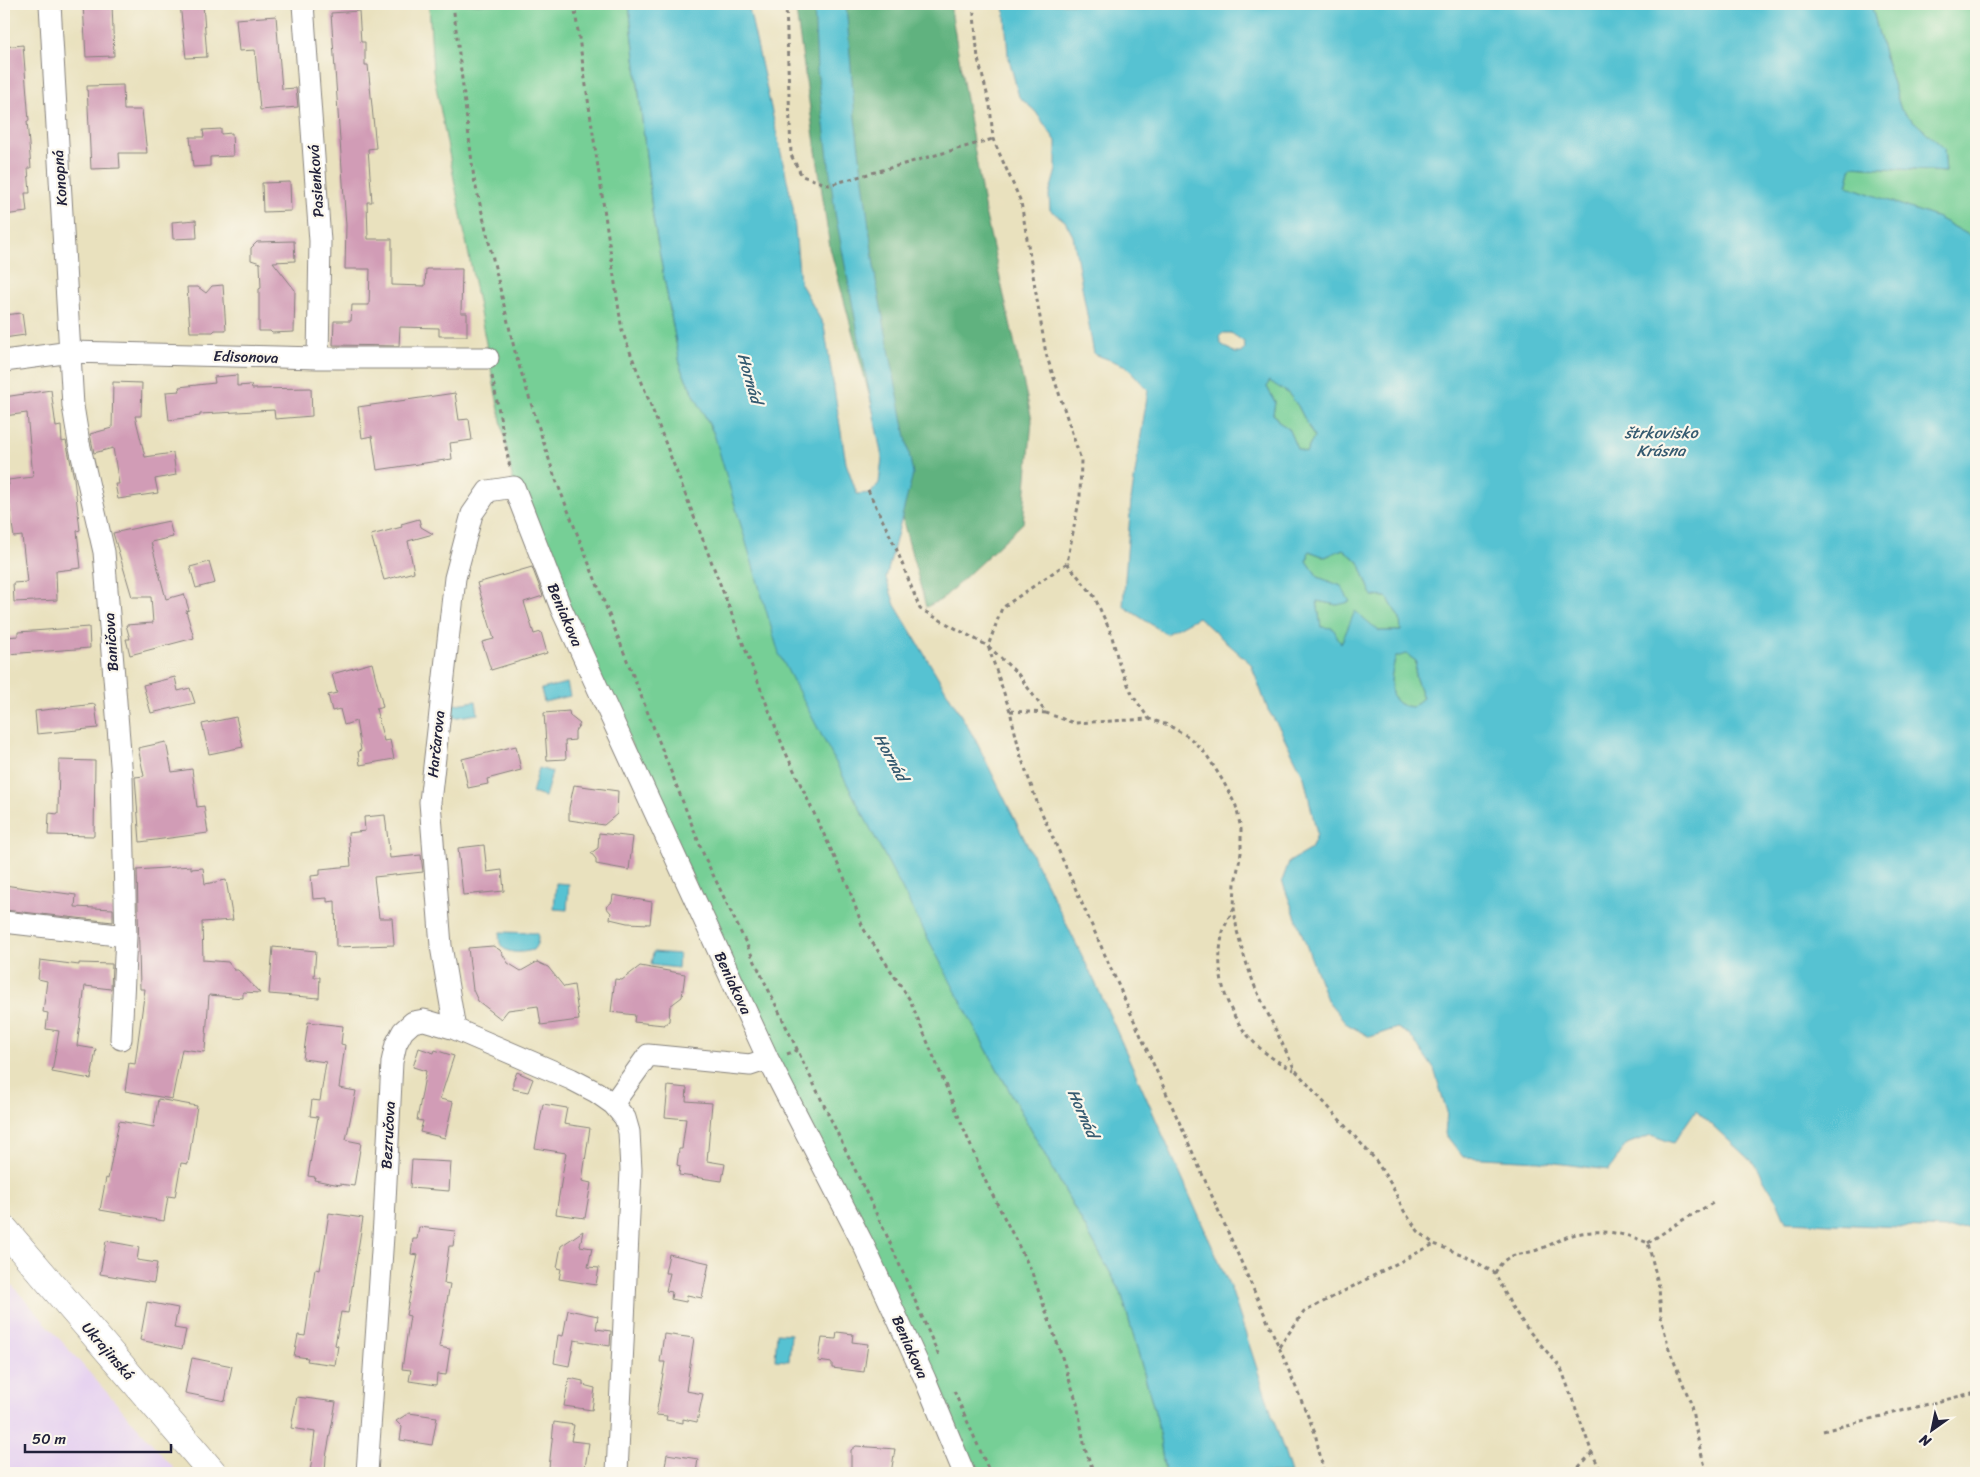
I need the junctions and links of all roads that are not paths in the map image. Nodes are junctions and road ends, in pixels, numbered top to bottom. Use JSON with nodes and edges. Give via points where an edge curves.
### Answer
{"nodes":[{"id":1,"x":50,"y":4,"type":"edge"},
{"id":2,"x":303,"y":4,"type":"edge"},
{"id":3,"x":71,"y":352,"type":"junction"},
{"id":4,"x":318,"y":358,"type":"junction"},
{"id":5,"x":488,"y":358,"type":"road end"},
{"id":6,"x":4,"y":362,"type":"edge"},
{"id":7,"x":514,"y":487,"type":"joint"},
{"id":8,"x":4,"y":922,"type":"edge"},
{"id":9,"x":126,"y":936,"type":"junction"},
{"id":10,"x":455,"y":1028,"type":"junction"},
{"id":11,"x":121,"y":1039,"type":"dead end"},
{"id":12,"x":768,"y":1059,"type":"junction"},
{"id":13,"x":613,"y":1104,"type":"junction"},
{"id":14,"x":4,"y":1229,"type":"edge"},
{"id":15,"x":212,"y":1473,"type":"edge"},
{"id":16,"x":367,"y":1473,"type":"edge"},
{"id":17,"x":617,"y":1473,"type":"edge"},
{"id":18,"x":964,"y":1473,"type":"edge"}],
"edges":[{"from":1,"to":3,"type":"street","name":"Konopná"},
{"from":2,"to":4,"type":"street","name":"Pasienková","via":[[320,241]]},
{"from":3,"to":4,"type":"street","name":"Edisonova"},
{"from":3,"to":6,"type":"street","name":"Edisonova"},
{"from":3,"to":9,"type":"street","name":"Baničova","via":[[78,443],[104,552],[122,778]]},
{"from":4,"to":5,"type":"street","name":"Edisonova"},
{"from":7,"to":10,"type":"street","name":"Harčarova","via":[[488,491],[472,514],[455,578],[439,712],[430,802],[441,946]]},
{"from":7,"to":12,"type":"street","name":"Beniakova","via":[[561,608]]},
{"from":8,"to":9,"type":"street"},
{"from":9,"to":11,"type":"street","name":"Baničova"},
{"from":10,"to":13,"type":"street","name":"Bezručova","via":[[571,1079]]},
{"from":10,"to":16,"type":"street","name":"Bezručova","via":[[424,1020],[413,1022],[396,1044],[392,1062]]},
{"from":12,"to":13,"type":"street","via":[[750,1065],[648,1055]]},
{"from":12,"to":18,"type":"street","name":"Beniakova","via":[[864,1246]]},
{"from":13,"to":17,"type":"street","name":"Bezručova","via":[[625,1118],[629,1132],[630,1170]]},
{"from":14,"to":15,"type":"main road","name":"Ukrajinská"}]}
